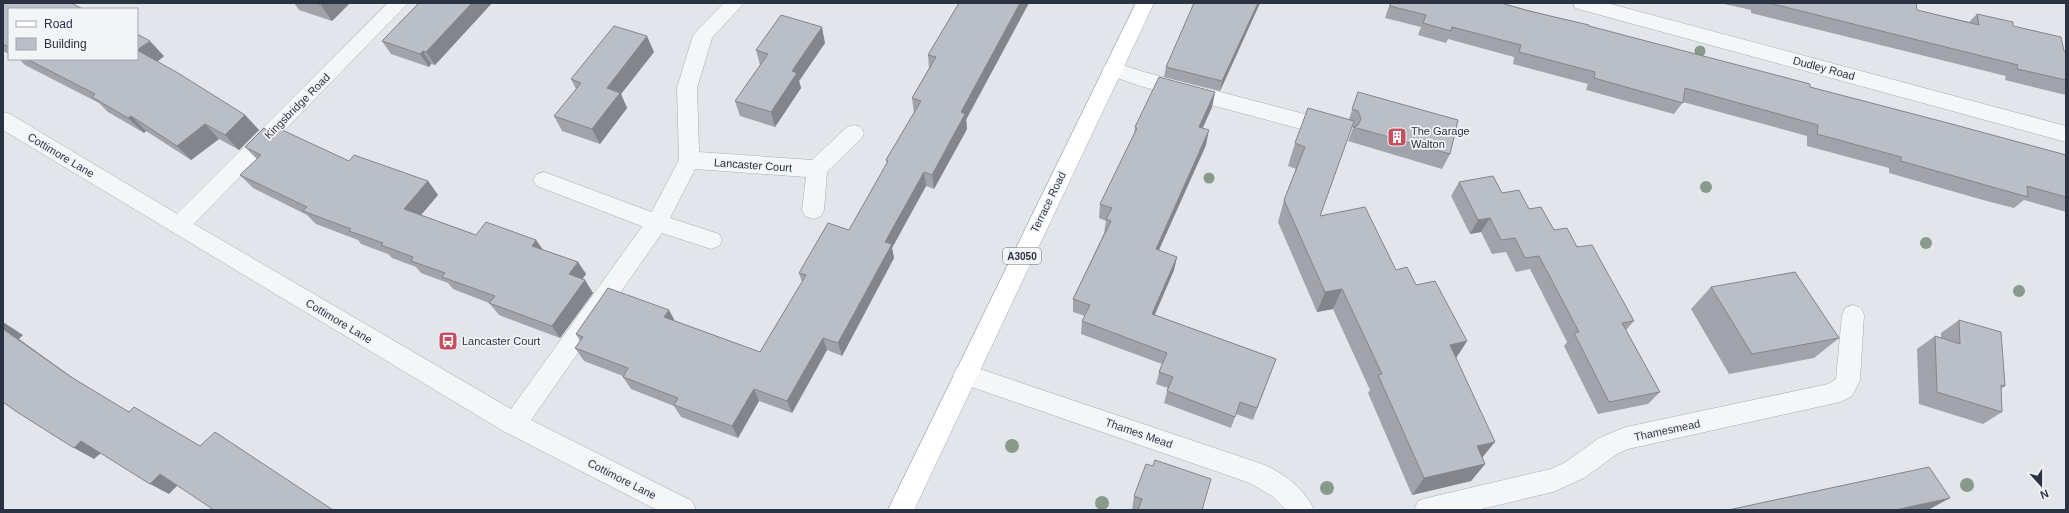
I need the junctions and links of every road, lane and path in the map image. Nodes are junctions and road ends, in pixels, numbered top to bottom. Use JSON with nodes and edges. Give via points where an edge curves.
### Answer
{"nodes":[{"id":1,"x":399,"y":3,"type":"edge"},
{"id":2,"x":735,"y":3,"type":"edge"},
{"id":3,"x":1146,"y":3,"type":"edge"},
{"id":4,"x":1582,"y":3,"type":"edge"},
{"id":5,"x":1113,"y":69,"type":"junction"},
{"id":6,"x":3,"y":120,"type":"edge"},
{"id":7,"x":854,"y":132,"type":"dead end"},
{"id":8,"x":1344,"y":133,"type":"edge"},
{"id":9,"x":2066,"y":134,"type":"edge"},
{"id":10,"x":689,"y":160,"type":"junction"},
{"id":11,"x":817,"y":169,"type":"junction"},
{"id":12,"x":544,"y":180,"type":"dead end"},
{"id":13,"x":813,"y":210,"type":"dead end"},
{"id":14,"x":656,"y":223,"type":"junction"},
{"id":15,"x":179,"y":226,"type":"junction"},
{"id":16,"x":711,"y":240,"type":"dead end"},
{"id":17,"x":1854,"y":315,"type":"dead end"},
{"id":18,"x":965,"y":375,"type":"junction"},
{"id":19,"x":514,"y":424,"type":"junction"},
{"id":20,"x":683,"y":510,"type":"edge"},
{"id":21,"x":901,"y":510,"type":"edge"},
{"id":22,"x":1301,"y":510,"type":"edge"},
{"id":23,"x":1427,"y":510,"type":"edge"}],
"edges":[{"from":1,"to":15,"type":"street","name":"Kingsbridge Road"},
{"from":2,"to":10,"type":"street","via":[[703,35],[688,88]]},
{"from":3,"to":5,"type":"main road","name":"Terrace Road","number":"A3050"},
{"from":4,"to":9,"type":"street","name":"Dudley Road"},
{"from":5,"to":8,"type":"street","via":[[1140,79]]},
{"from":5,"to":18,"type":"main road","name":"Terrace Road","number":"A3050"},
{"from":6,"to":15,"type":"street","name":"Cottimore Lane"},
{"from":7,"to":11,"type":"street"},
{"from":10,"to":11,"type":"street","name":"Lancaster Court"},
{"from":10,"to":14,"type":"street"},
{"from":11,"to":13,"type":"street"},
{"from":12,"to":14,"type":"street"},
{"from":14,"to":16,"type":"street"},
{"from":14,"to":19,"type":"street"},
{"from":15,"to":19,"type":"street","name":"Cottimore Lane"},
{"from":17,"to":23,"type":"street","name":"Thamesmead","via":[[1848,380],[1844,388],[1832,394],[1626,438],[1608,446],[1575,470],[1554,480]]},
{"from":18,"to":21,"type":"main road","name":"Terrace Road","number":"A3050"},
{"from":18,"to":22,"type":"street","name":"Thames Mead","via":[[1256,473],[1278,484]]},
{"from":19,"to":20,"type":"street","name":"Cottimore Lane"}]}
